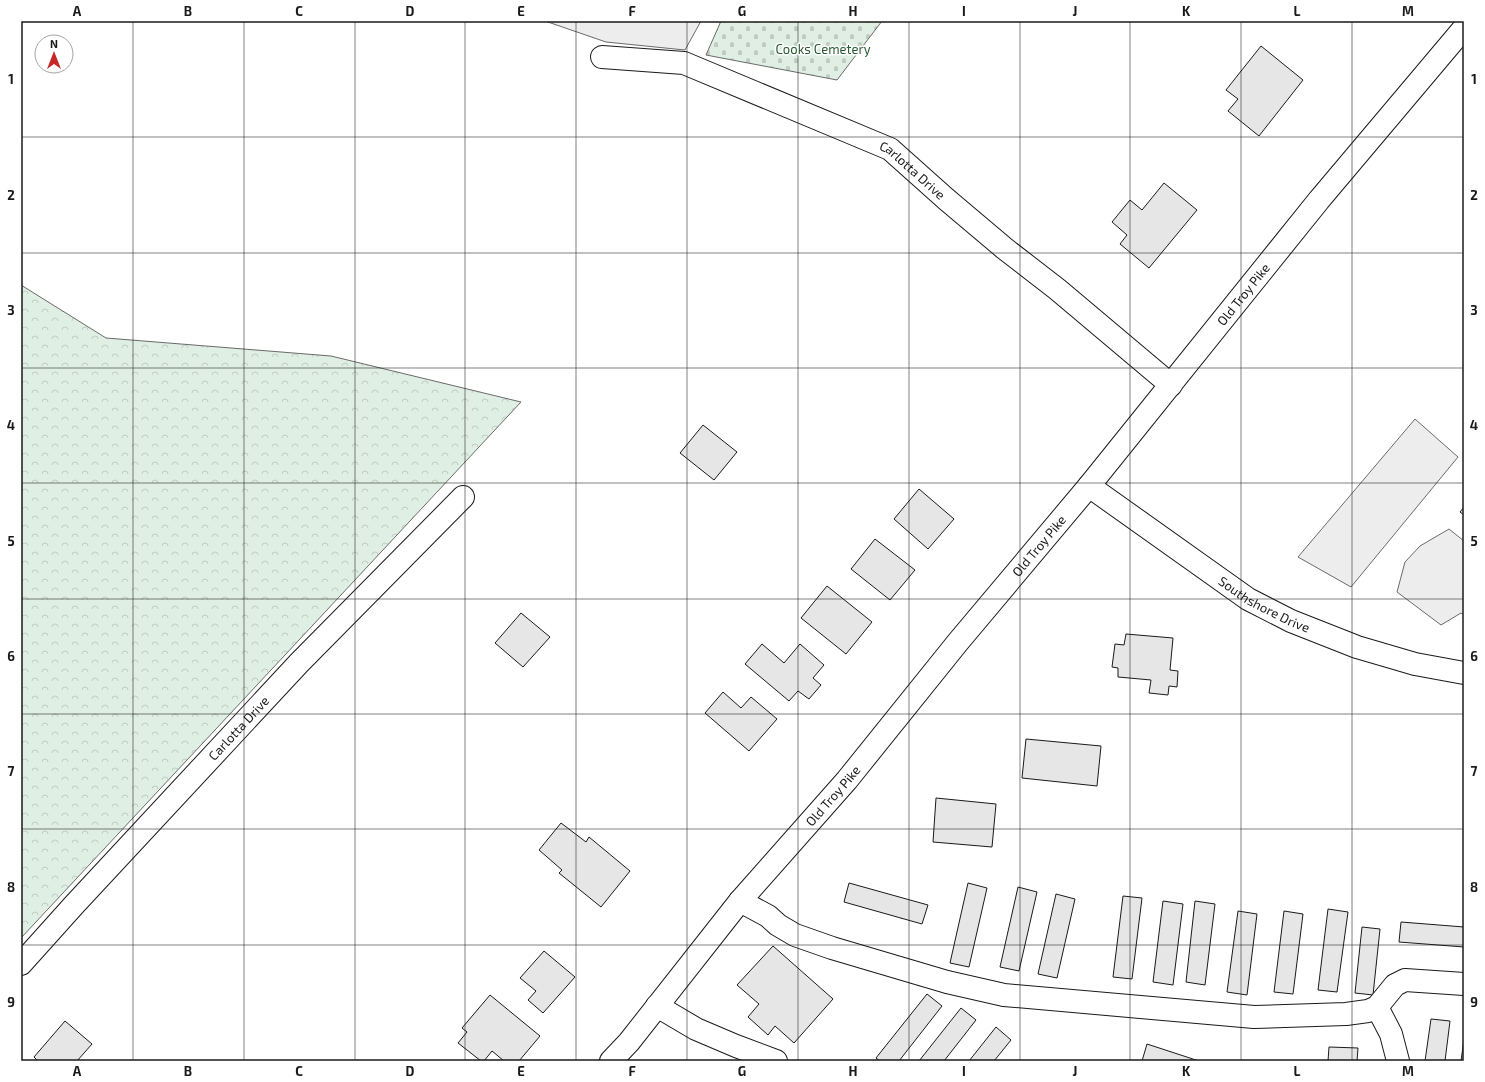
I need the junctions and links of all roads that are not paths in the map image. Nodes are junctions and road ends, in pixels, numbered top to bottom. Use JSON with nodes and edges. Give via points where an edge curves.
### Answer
{"nodes":[{"id":1,"x":1461,"y":36,"type":"edge"},
{"id":2,"x":602,"y":57,"type":"dead end"},
{"id":3,"x":1171,"y":385,"type":"junction"},
{"id":4,"x":1089,"y":486,"type":"junction"},
{"id":5,"x":463,"y":497,"type":"dead end"},
{"id":6,"x":1464,"y":673,"type":"edge"},
{"id":7,"x":740,"y":901,"type":"junction"},
{"id":8,"x":21,"y":964,"type":"edge"},
{"id":9,"x":1464,"y":984,"type":"edge"},
{"id":10,"x":657,"y":1006,"type":"junction"},
{"id":11,"x":1377,"y":1007,"type":"junction"},
{"id":12,"x":611,"y":1061,"type":"edge"},
{"id":13,"x":776,"y":1061,"type":"edge"},
{"id":14,"x":1398,"y":1061,"type":"edge"}],
"edges":[{"from":1,"to":3,"type":"street","name":"Old Troy Pike","via":[[1319,200]]},
{"from":2,"to":3,"type":"street","name":"Carlotta Drive","via":[[684,63],[890,149],[946,199]]},
{"from":3,"to":4,"type":"street","name":"Old Troy Pike"},
{"from":4,"to":6,"type":"street","name":"Southshore Drive","via":[[1248,599],[1291,621],[1357,647],[1415,664]]},
{"from":4,"to":7,"type":"street","name":"Old Troy Pike","via":[[958,642],[847,780]]},
{"from":5,"to":8,"type":"street","name":"Carlotta Drive","via":[[299,663]]},
{"from":7,"to":10,"type":"street","name":"Old Troy Pike"},
{"from":7,"to":11,"type":"street","via":[[795,935],[947,982],[1004,995],[1254,1017],[1346,1014]]},
{"from":9,"to":11,"type":"street","via":[[1405,980],[1395,985]]},
{"from":10,"to":12,"type":"street","name":"Old Troy Pike"},
{"from":10,"to":13,"type":"street","via":[[696,1029]]},
{"from":11,"to":14,"type":"street","via":[[1391,1034]]}]}
